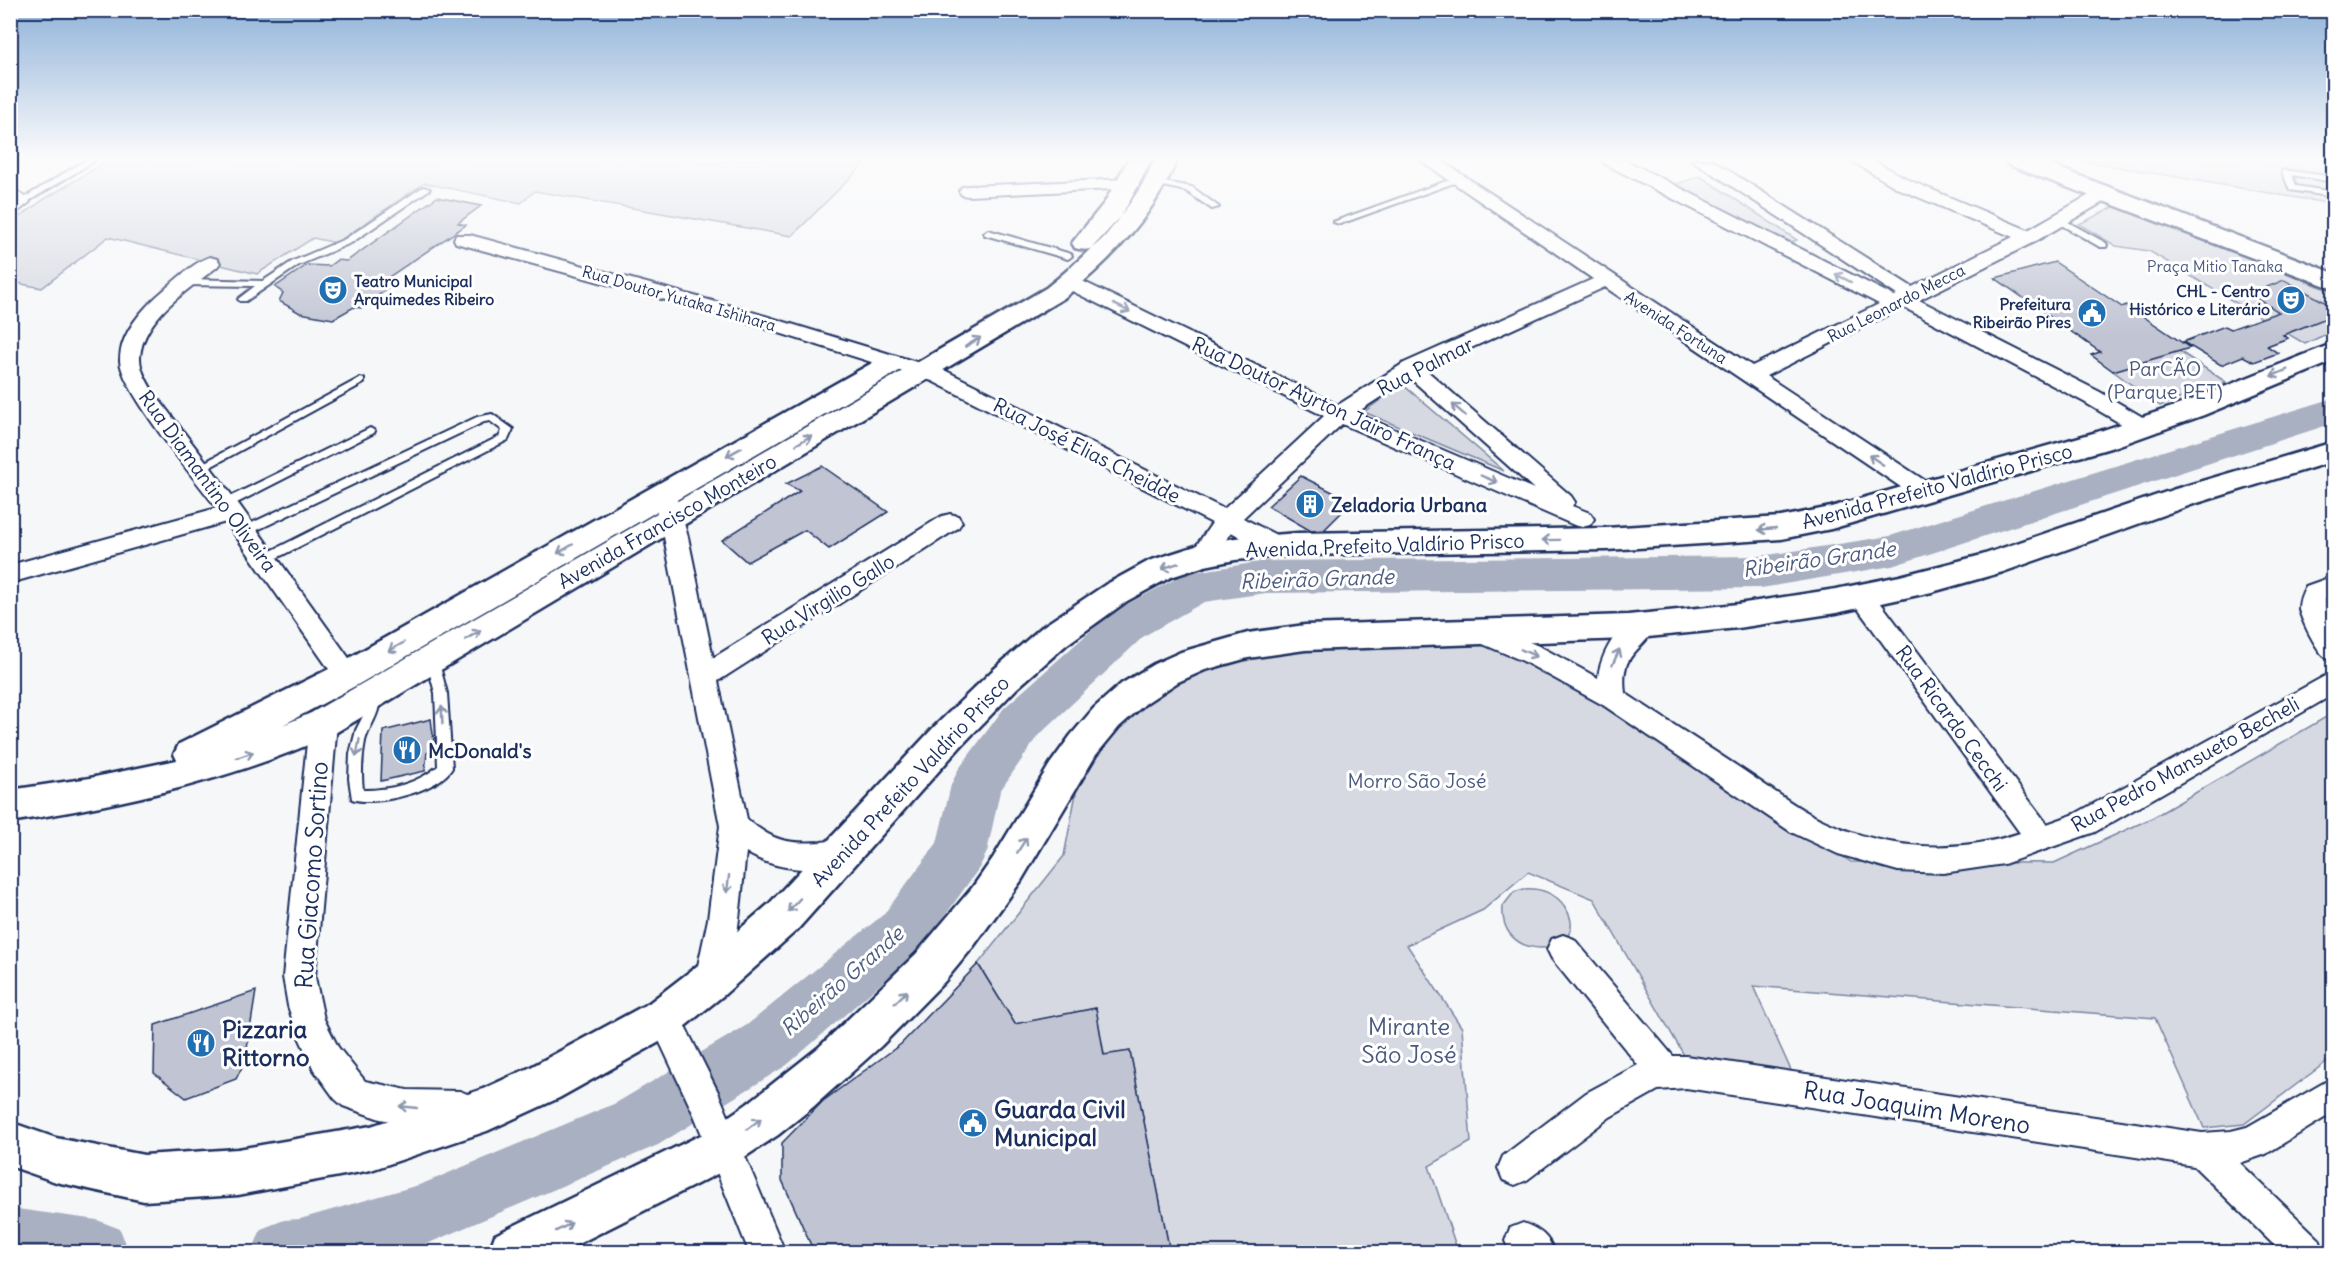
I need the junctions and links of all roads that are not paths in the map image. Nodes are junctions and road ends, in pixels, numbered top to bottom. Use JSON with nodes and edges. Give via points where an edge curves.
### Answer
{"nodes":[{"id":1,"x":381,"y":219,"type":"edge"},
{"id":2,"x":1131,"y":219,"type":"edge"},
{"id":3,"x":1346,"y":219,"type":"edge"},
{"id":4,"x":1516,"y":219,"type":"edge"},
{"id":5,"x":1728,"y":219,"type":"edge"},
{"id":6,"x":1791,"y":219,"type":"edge"},
{"id":7,"x":1986,"y":219,"type":"edge"},
{"id":8,"x":2167,"y":219,"type":"edge"},
{"id":9,"x":2059,"y":220,"type":"joint"},
{"id":10,"x":1337,"y":222,"type":"dead end"},
{"id":11,"x":988,"y":233,"type":"dead end"},
{"id":12,"x":1819,"y":237,"type":"junction"},
{"id":13,"x":2029,"y":237,"type":"junction"},
{"id":14,"x":463,"y":239,"type":"dead end"},
{"id":15,"x":2103,"y":245,"type":"dead end"},
{"id":16,"x":1789,"y":250,"type":"junction"},
{"id":17,"x":210,"y":264,"type":"dead end"},
{"id":18,"x":1069,"y":269,"type":"junction"},
{"id":19,"x":1606,"y":280,"type":"junction"},
{"id":20,"x":186,"y":282,"type":"junction"},
{"id":21,"x":2334,"y":282,"type":"edge"},
{"id":22,"x":265,"y":284,"type":"junction"},
{"id":23,"x":243,"y":299,"type":"dead end"},
{"id":24,"x":1904,"y":300,"type":"junction"},
{"id":25,"x":2334,"y":351,"type":"edge"},
{"id":26,"x":910,"y":367,"type":"junction"},
{"id":27,"x":1411,"y":368,"type":"junction"},
{"id":28,"x":1751,"y":375,"type":"junction"},
{"id":29,"x":360,"y":381,"type":"dead end"},
{"id":30,"x":1339,"y":414,"type":"junction"},
{"id":31,"x":2143,"y":427,"type":"junction"},
{"id":32,"x":370,"y":431,"type":"dead end"},
{"id":33,"x":2334,"y":452,"type":"edge"},
{"id":34,"x":199,"y":468,"type":"junction"},
{"id":35,"x":1265,"y":485,"type":"junction"},
{"id":36,"x":1925,"y":492,"type":"junction"},
{"id":37,"x":667,"y":505,"type":"junction"},
{"id":38,"x":234,"y":515,"type":"junction"},
{"id":39,"x":1226,"y":521,"type":"junction"},
{"id":40,"x":950,"y":522,"type":"dead end"},
{"id":41,"x":1265,"y":540,"type":"junction"},
{"id":42,"x":1202,"y":555,"type":"junction"},
{"id":43,"x":265,"y":559,"type":"junction"},
{"id":44,"x":10,"y":574,"type":"edge"},
{"id":45,"x":2334,"y":585,"type":"edge"},
{"id":46,"x":1862,"y":596,"type":"junction"},
{"id":47,"x":1643,"y":626,"type":"junction"},
{"id":48,"x":1475,"y":630,"type":"junction"},
{"id":49,"x":2334,"y":650,"type":"edge"},
{"id":50,"x":432,"y":659,"type":"junction"},
{"id":51,"x":347,"y":675,"type":"junction"},
{"id":52,"x":705,"y":675,"type":"junction"},
{"id":53,"x":2334,"y":681,"type":"edge"},
{"id":54,"x":373,"y":694,"type":"junction"},
{"id":55,"x":1612,"y":698,"type":"junction"},
{"id":56,"x":322,"y":723,"type":"junction"},
{"id":57,"x":107,"y":790,"type":"junction"},
{"id":58,"x":10,"y":806,"type":"edge"},
{"id":59,"x":734,"y":826,"type":"junction"},
{"id":60,"x":2041,"y":839,"type":"junction"},
{"id":61,"x":843,"y":853,"type":"junction"},
{"id":62,"x":1563,"y":949,"type":"dead end"},
{"id":63,"x":711,"y":980,"type":"junction"},
{"id":64,"x":672,"y":1031,"type":"junction"},
{"id":65,"x":1665,"y":1072,"type":"junction"},
{"id":66,"x":2334,"y":1093,"type":"edge"},
{"id":67,"x":487,"y":1109,"type":"junction"},
{"id":68,"x":10,"y":1144,"type":"edge"},
{"id":69,"x":724,"y":1146,"type":"junction"},
{"id":70,"x":2202,"y":1150,"type":"junction"},
{"id":71,"x":1515,"y":1168,"type":"dead end"},
{"id":72,"x":512,"y":1252,"type":"edge"},
{"id":73,"x":766,"y":1252,"type":"edge"},
{"id":74,"x":2306,"y":1252,"type":"edge"}],
"edges":[{"from":1,"to":22,"type":"lane","via":[[348,241],[296,263]]},
{"from":2,"to":18,"type":"main road","name":"Avenida Francisco Monteiro","via":[[1107,251]]},
{"from":3,"to":10,"type":"lane"},
{"from":4,"to":19,"type":"street","name":"Avenida Fortuna"},
{"from":5,"to":16,"type":"street"},
{"from":6,"to":12,"type":"street"},
{"from":7,"to":13,"type":"street"},
{"from":8,"to":21,"type":"main road"},
{"from":9,"to":13,"type":"street","name":"Rua Leonardo Mecca"},
{"from":9,"to":15,"type":"lane"},
{"from":11,"to":18,"type":"lane"},
{"from":12,"to":16,"type":"street"},
{"from":12,"to":24,"type":"street"},
{"from":13,"to":24,"type":"street","name":"Rua Leonardo Mecca"},
{"from":14,"to":26,"type":"street","name":"Rua Doutor Yutaka Ishihara","via":[[714,307]]},
{"from":24,"to":16,"type":"street","one_way":true},
{"from":17,"to":20,"type":"street","name":"Rua Diamantino Oliveira"},
{"from":18,"to":26,"type":"main road","name":"Avenida Francisco Monteiro","via":[[1055,293]]},
{"from":18,"to":30,"type":"street","name":"Rua Doutor Ayrton Jairo França","one_way":true},
{"from":19,"to":27,"type":"street","name":"Rua Palmar"},
{"from":19,"to":28,"type":"street","name":"Avenida Fortuna"},
{"from":20,"to":22,"type":"lane"},
{"from":20,"to":34,"type":"street","name":"Rua Diamantino Oliveira","via":[[154,310],[136,334],[130,357],[134,376],[145,396]]},
{"from":22,"to":23,"type":"lane"},
{"from":24,"to":28,"type":"street","name":"Rua Leonardo Mecca"},
{"from":24,"to":31,"type":"street"},
{"from":25,"to":31,"type":"main road","name":"Avenida Prefeito Valdírio Prisco","one_way":true},
{"from":26,"to":37,"type":"main road","name":"Avenida Francisco Monteiro"},
{"from":26,"to":39,"type":"street","name":"Rua José Elias Cheidde","via":[[949,380]]},
{"from":27,"to":30,"type":"street","name":"Rua Palmar"},
{"from":30,"to":27,"type":"street","name":"Rua Doutor Ayrton Jairo França","one_way":true,"via":[[1582,519]]},
{"from":36,"to":28,"type":"street","name":"Avenida Fortuna","one_way":true},
{"from":29,"to":34,"type":"lane"},
{"from":30,"to":35,"type":"street","name":"Rua Palmar"},
{"from":31,"to":36,"type":"main road","name":"Avenida Prefeito Valdírio Prisco"},
{"from":32,"to":38,"type":"lane"},
{"from":33,"to":46,"type":"main road","via":[[2185,496],[1965,572]]},
{"from":34,"to":38,"type":"street","name":"Rua Diamantino Oliveira"},
{"from":35,"to":39,"type":"street","name":"Rua Palmar"},
{"from":35,"to":41,"type":"street"},
{"from":36,"to":41,"type":"main road","name":"Avenida Prefeito Valdírio Prisco","one_way":true,"via":[[1832,518],[1734,532],[1606,538]]},
{"from":50,"to":37,"type":"main road","name":"Avenida Francisco Monteiro","one_way":true},
{"from":37,"to":51,"type":"main road","name":"Avenida Francisco Monteiro","one_way":true},
{"from":37,"to":52,"type":"street"},
{"from":38,"to":43,"type":"street","name":"Rua Diamantino Oliveira"},
{"from":38,"to":43,"type":"lane","via":[[481,418],[492,417],[508,429],[504,438]]},
{"from":38,"to":44,"type":"street"},
{"from":39,"to":41,"type":"street","name":"Rua José Elias Cheidde"},
{"from":39,"to":42,"type":"street","name":"Rua Palmar"},
{"from":40,"to":52,"type":"street","name":"Rua Virgilio Gallo"},
{"from":41,"to":42,"type":"main road","name":"Avenida Prefeito Valdírio Prisco"},
{"from":42,"to":61,"type":"main road","name":"Avenida Prefeito Valdírio Prisco","one_way":true,"via":[[1160,570],[1116,593],[1054,636],[948,736]]},
{"from":43,"to":51,"type":"street","name":"Rua Diamantino Oliveira"},
{"from":45,"to":49,"type":"street","via":[[2316,592],[2311,612]]},
{"from":46,"to":47,"type":"main road"},
{"from":46,"to":60,"type":"street","name":"Rua Ricardo Cecchi"},
{"from":47,"to":48,"type":"main road"},
{"from":55,"to":47,"type":"street","one_way":true,"via":[[1611,668],[1620,649]]},
{"from":48,"to":55,"type":"street","name":"Rua Pedro Mansueto Becheli","one_way":true,"via":[[1532,654]]},
{"from":69,"to":48,"type":"main road","one_way":true,"via":[[847,1051],[920,978],[987,899],[1094,729],[1125,699],[1164,674],[1212,654],[1258,642]]},
{"from":50,"to":54,"type":"main road","name":"Avenida Francisco Monteiro"},
{"from":54,"to":50,"type":"lane","one_way":true,"via":[[373,713],[362,729],[357,753],[357,795],[371,796],[433,780],[445,768],[441,693]]},
{"from":51,"to":57,"type":"main road","name":"Avenida Francisco Monteiro","via":[[222,741]]},
{"from":52,"to":59,"type":"street"},
{"from":53,"to":60,"type":"street","name":"Rua Pedro Mansueto Becheli","via":[[2085,823]]},
{"from":54,"to":56,"type":"main road","name":"Avenida Francisco Monteiro"},
{"from":55,"to":60,"type":"street","name":"Rua Pedro Mansueto Becheli","via":[[1801,823],[1848,845],[1898,858],[1943,860],[2004,851]]},
{"from":57,"to":56,"type":"main road","name":"Avenida Francisco Monteiro","one_way":true,"via":[[240,757]]},
{"from":67,"to":56,"type":"street","name":"Rua Giacomo Sortino","one_way":true,"via":[[404,1107],[353,1094],[331,1068],[313,1033],[303,1006],[299,977]]},
{"from":57,"to":58,"type":"main road","name":"Avenida Francisco Monteiro"},
{"from":59,"to":61,"type":"street","via":[[761,847],[786,854]]},
{"from":59,"to":63,"type":"street","one_way":true},
{"from":61,"to":63,"type":"main road","name":"Avenida Prefeito Valdírio Prisco","one_way":true,"via":[[783,916]]},
{"from":62,"to":65,"type":"street"},
{"from":63,"to":64,"type":"main road","name":"Avenida Prefeito Valdírio Prisco"},
{"from":64,"to":67,"type":"main road","name":"Avenida Prefeito Valdírio Prisco"},
{"from":64,"to":69,"type":"street"},
{"from":65,"to":70,"type":"street","name":"Rua Joaquim Moreno"},
{"from":65,"to":71,"type":"street","name":"Rua Joaquim Moreno","via":[[1598,1105]]},
{"from":66,"to":70,"type":"street","name":"Rua Joaquim Moreno","via":[[2254,1142]]},
{"from":67,"to":68,"type":"main road","name":"Avenida Prefeito Valdírio Prisco","via":[[371,1148],[238,1172],[144,1178],[56,1160]]},
{"from":72,"to":69,"type":"main road","one_way":true},
{"from":69,"to":73,"type":"street"},
{"from":70,"to":74,"type":"street"}]}
